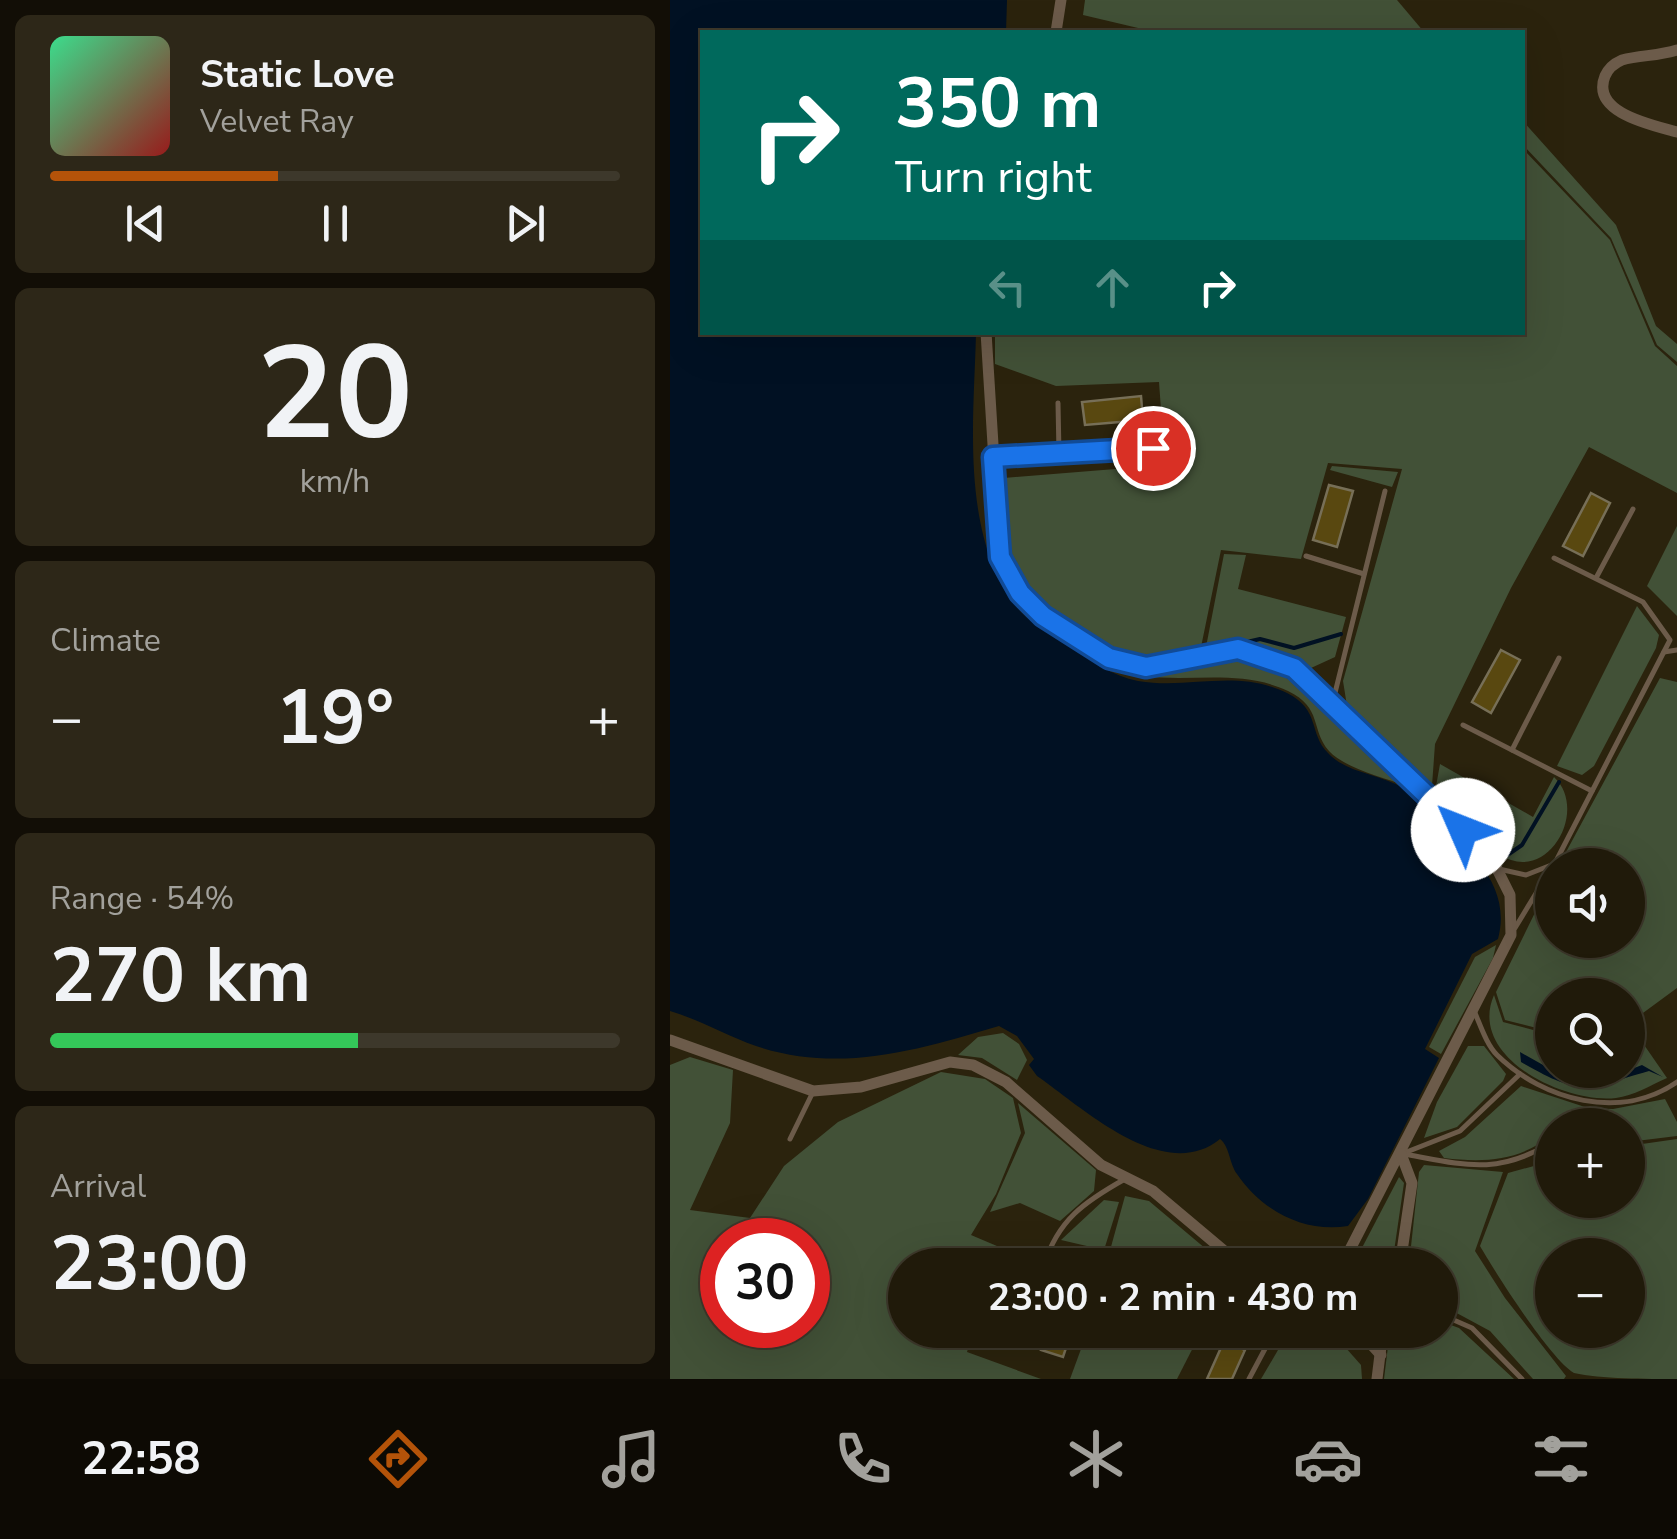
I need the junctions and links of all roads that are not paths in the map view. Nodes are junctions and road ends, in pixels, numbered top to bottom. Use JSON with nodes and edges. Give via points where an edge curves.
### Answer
{"nodes":[{"id":1,"x":1061,"y":0,"type":"edge"},
{"id":2,"x":1056,"y":30,"type":"edge"},
{"id":3,"x":1677,"y":50,"type":"edge"},
{"id":4,"x":1677,"y":132,"type":"edge"},
{"id":5,"x":986,"y":335,"type":"edge"},
{"id":6,"x":1058,"y":403,"type":"dead end"},
{"id":7,"x":1153,"y":448,"type":"dead end"},
{"id":8,"x":1060,"y":453,"type":"junction"},
{"id":9,"x":993,"y":457,"type":"junction"},
{"id":10,"x":1384,"y":490,"type":"dead end"},
{"id":11,"x":1634,"y":509,"type":"dead end"},
{"id":12,"x":1306,"y":556,"type":"dead end"},
{"id":13,"x":1554,"y":558,"type":"dead end"},
{"id":14,"x":1364,"y":574,"type":"junction"},
{"id":15,"x":1596,"y":578,"type":"junction"},
{"id":16,"x":1677,"y":650,"type":"edge"},
{"id":17,"x":1664,"y":652,"type":"junction"},
{"id":18,"x":1559,"y":658,"type":"dead end"},
{"id":19,"x":1332,"y":704,"type":"junction"},
{"id":20,"x":1463,"y":725,"type":"dead end"},
{"id":21,"x":1512,"y":750,"type":"junction"},
{"id":22,"x":1592,"y":791,"type":"junction"},
{"id":23,"x":1562,"y":848,"type":"edge"},
{"id":24,"x":1496,"y":868,"type":"junction"},
{"id":25,"x":1535,"y":872,"type":"edge"},
{"id":26,"x":1535,"y":895,"type":"edge"},
{"id":27,"x":1511,"y":935,"type":"junction"},
{"id":28,"x":1473,"y":1011,"type":"junction"},
{"id":29,"x":673,"y":1046,"type":"edge"},
{"id":30,"x":1520,"y":1074,"type":"junction"},
{"id":31,"x":1677,"y":1082,"type":"edge"},
{"id":32,"x":814,"y":1092,"type":"junction"},
{"id":33,"x":790,"y":1139,"type":"dead end"},
{"id":34,"x":1535,"y":1150,"type":"edge"},
{"id":35,"x":1401,"y":1154,"type":"junction"},
{"id":36,"x":1127,"y":1178,"type":"junction"},
{"id":37,"x":1049,"y":1248,"type":"edge"},
{"id":38,"x":1221,"y":1248,"type":"edge"},
{"id":39,"x":1351,"y":1248,"type":"edge"},
{"id":40,"x":1402,"y":1248,"type":"edge"},
{"id":41,"x":1458,"y":1322,"type":"edge"},
{"id":42,"x":1265,"y":1348,"type":"edge"},
{"id":43,"x":1375,"y":1348,"type":"edge"},
{"id":44,"x":1382,"y":1348,"type":"edge"},
{"id":45,"x":1381,"y":1355,"type":"junction"},
{"id":46,"x":1249,"y":1379,"type":"edge"},
{"id":47,"x":1377,"y":1379,"type":"edge"},
{"id":48,"x":1522,"y":1379,"type":"edge"}],
"edges":[{"from":1,"to":2,"type":"street"},
{"from":3,"to":4,"type":"street","via":[[1619,61],[1606,71],[1602,87],[1606,100],[1630,118]]},
{"from":5,"to":9,"type":"street"},
{"from":6,"to":8,"type":"lane"},
{"from":7,"to":8,"type":"lane"},
{"from":8,"to":9,"type":"lane"},
{"from":9,"to":19,"type":"street","via":[[1000,557],[1020,593],[1043,616],[1109,658],[1146,667],[1238,649],[1294,668]]},
{"from":10,"to":14,"type":"lane"},
{"from":11,"to":15,"type":"lane"},
{"from":12,"to":14,"type":"lane"},
{"from":13,"to":15,"type":"lane"},
{"from":14,"to":19,"type":"lane"},
{"from":15,"to":17,"type":"lane","via":[[1643,602],[1670,640]]},
{"from":16,"to":17,"type":"lane"},
{"from":17,"to":22,"type":"lane"},
{"from":18,"to":21,"type":"lane"},
{"from":19,"to":24,"type":"street"},
{"from":20,"to":21,"type":"lane"},
{"from":21,"to":22,"type":"lane"},
{"from":22,"to":23,"type":"lane"},
{"from":24,"to":25,"type":"lane"},
{"from":24,"to":27,"type":"street","via":[[1510,895]]},
{"from":26,"to":27,"type":"lane"},
{"from":27,"to":28,"type":"street"},
{"from":28,"to":30,"type":"lane","via":[[1494,1052]]},
{"from":28,"to":35,"type":"street"},
{"from":29,"to":32,"type":"street"},
{"from":30,"to":31,"type":"lane","via":[[1580,1103],[1623,1102],[1659,1094]]},
{"from":30,"to":35,"type":"lane","via":[[1460,1131]]},
{"from":32,"to":33,"type":"lane"},
{"from":32,"to":36,"type":"street","via":[[861,1087],[950,1062],[973,1065],[1006,1082],[1100,1165]]},
{"from":34,"to":35,"type":"lane","via":[[1503,1165],[1475,1167]]},
{"from":35,"to":39,"type":"street"},
{"from":35,"to":40,"type":"street","via":[[1412,1183]]},
{"from":36,"to":37,"type":"lane","via":[[1089,1200]]},
{"from":36,"to":38,"type":"street","via":[[1153,1190]]},
{"from":41,"to":48,"type":"lane"},
{"from":42,"to":46,"type":"lane"},
{"from":43,"to":45,"type":"street"},
{"from":44,"to":45,"type":"street"},
{"from":45,"to":47,"type":"street"}]}
